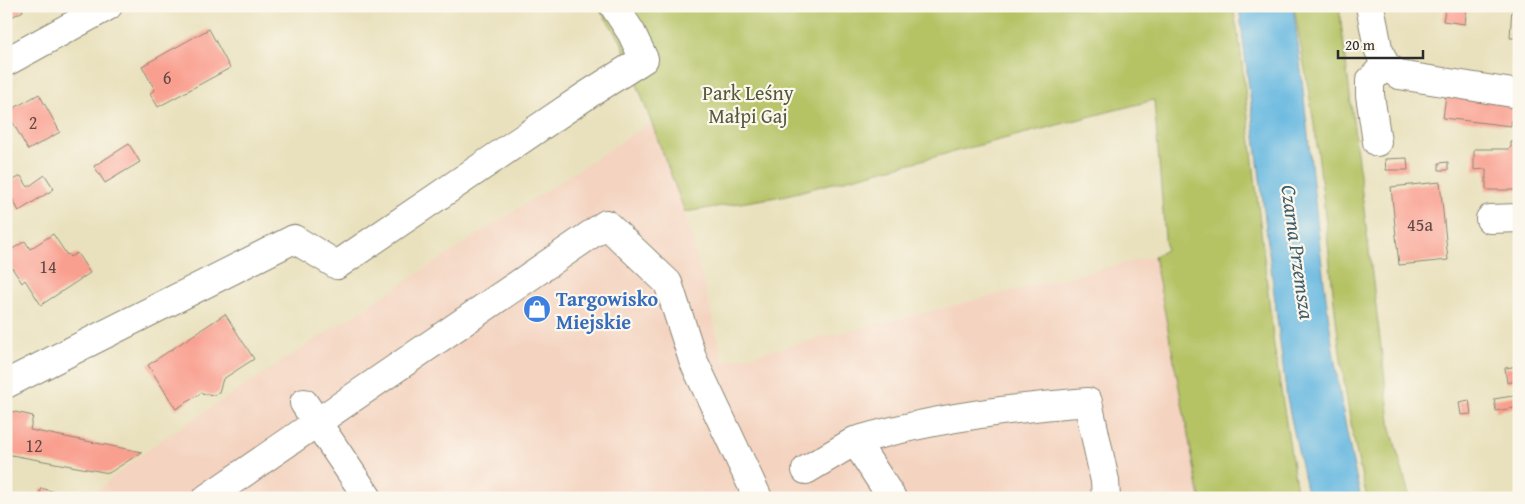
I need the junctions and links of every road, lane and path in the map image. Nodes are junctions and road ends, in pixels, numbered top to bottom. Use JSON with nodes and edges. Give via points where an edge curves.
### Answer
{"nodes":[{"id":1,"x":108,"y":6,"type":"edge"},
{"id":2,"x":614,"y":6,"type":"edge"},
{"id":3,"x":1370,"y":6,"type":"edge"},
{"id":4,"x":6,"y":62,"type":"edge"},
{"id":5,"x":1385,"y":66,"type":"junction"},
{"id":6,"x":1519,"y":94,"type":"edge"},
{"id":7,"x":1377,"y":142,"type":"dead end"},
{"id":8,"x":1519,"y":218,"type":"edge"},
{"id":9,"x":1490,"y":219,"type":"dead end"},
{"id":10,"x":6,"y":384,"type":"edge"},
{"id":11,"x":310,"y":413,"type":"junction"},
{"id":12,"x":855,"y":441,"type":"junction"},
{"id":13,"x":806,"y":470,"type":"dead end"},
{"id":14,"x":207,"y":498,"type":"edge"},
{"id":15,"x":368,"y":498,"type":"edge"},
{"id":16,"x":758,"y":498,"type":"edge"},
{"id":17,"x":892,"y":498,"type":"edge"},
{"id":18,"x":1106,"y":498,"type":"edge"}],
"edges":[{"from":1,"to":4,"type":"street"},
{"from":2,"to":10,"type":"street","via":[[644,60],[587,95],[337,265],[294,239]]},
{"from":3,"to":5,"type":"street"},
{"from":5,"to":6,"type":"street","via":[[1399,75]]},
{"from":5,"to":7,"type":"street","via":[[1370,81]]},
{"from":8,"to":9,"type":"street"},
{"from":11,"to":14,"type":"street"},
{"from":11,"to":15,"type":"street"},
{"from":11,"to":16,"type":"street","via":[[606,224],[668,283],[693,360]]},
{"from":12,"to":13,"type":"street"},
{"from":12,"to":17,"type":"street"},
{"from":12,"to":18,"type":"street","via":[[902,427],[1088,402]]}]}
